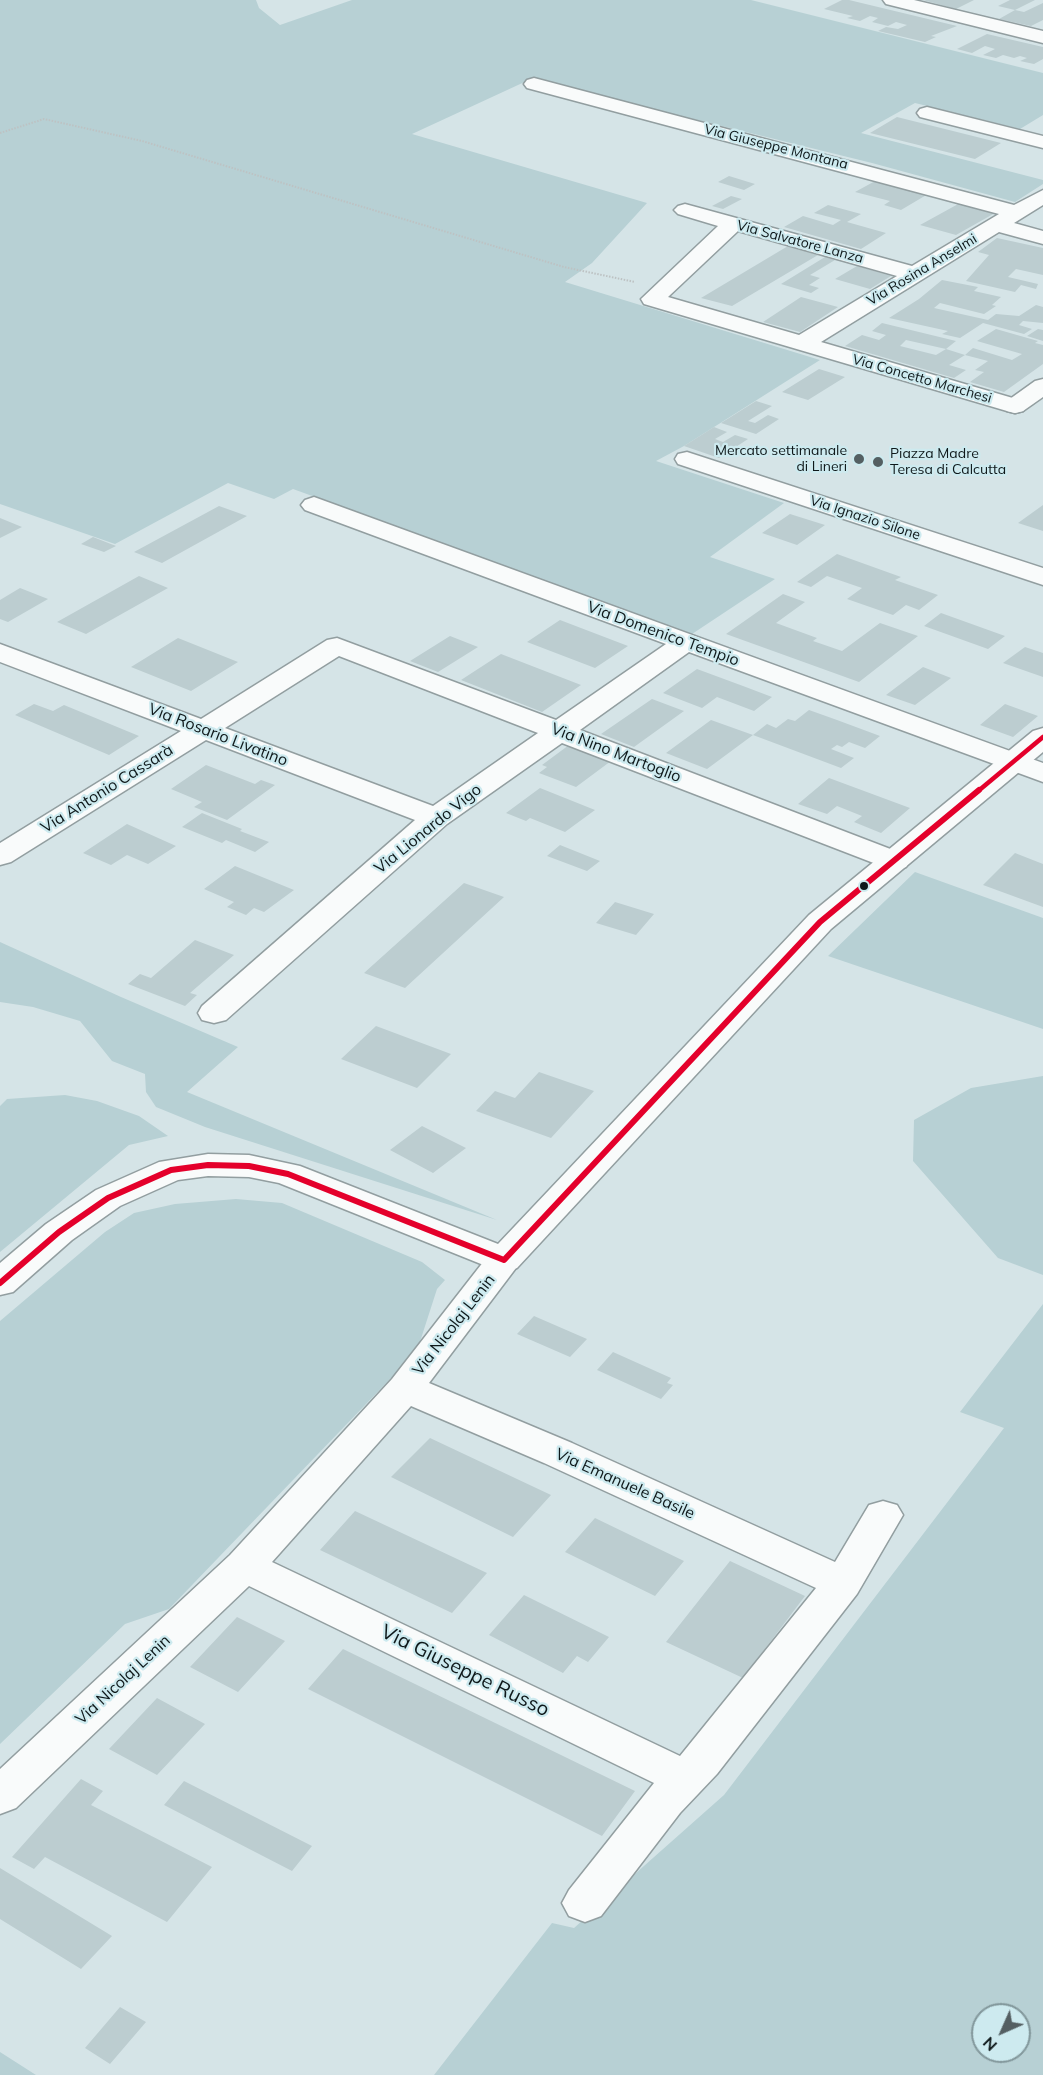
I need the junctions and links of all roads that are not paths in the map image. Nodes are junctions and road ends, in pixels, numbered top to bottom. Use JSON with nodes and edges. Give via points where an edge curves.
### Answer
{"nodes":[{"id":1,"x":892,"y":0,"type":"edge"},
{"id":2,"x":1043,"y":37,"type":"edge"},
{"id":3,"x":534,"y":84,"type":"dead end"},
{"id":4,"x":927,"y":113,"type":"dead end"},
{"id":5,"x":1043,"y":142,"type":"edge"},
{"id":6,"x":1043,"y":196,"type":"edge"},
{"id":7,"x":685,"y":210,"type":"dead end"},
{"id":8,"x":1017,"y":212,"type":"junction"},
{"id":9,"x":733,"y":224,"type":"junction"},
{"id":10,"x":997,"y":225,"type":"junction"},
{"id":11,"x":1043,"y":238,"type":"edge"},
{"id":12,"x":915,"y":274,"type":"junction"},
{"id":13,"x":801,"y":344,"type":"junction"},
{"id":14,"x":1043,"y":386,"type":"edge"},
{"id":15,"x":1015,"y":406,"type":"junction"},
{"id":16,"x":1043,"y":415,"type":"edge"},
{"id":17,"x":687,"y":459,"type":"dead end"},
{"id":18,"x":314,"y":505,"type":"dead end"},
{"id":19,"x":1043,"y":577,"type":"edge"},
{"id":20,"x":686,"y":642,"type":"junction"},
{"id":21,"x":337,"y":646,"type":"joint"},
{"id":22,"x":0,"y":652,"type":"edge"},
{"id":23,"x":201,"y":729,"type":"junction"},
{"id":24,"x":559,"y":730,"type":"junction"},
{"id":25,"x":1043,"y":737,"type":"edge"},
{"id":26,"x":1012,"y":761,"type":"junction"},
{"id":27,"x":1043,"y":773,"type":"edge"},
{"id":28,"x":436,"y":818,"type":"junction"},
{"id":29,"x":0,"y":856,"type":"edge"},
{"id":30,"x":895,"y":861,"type":"junction"},
{"id":31,"x":214,"y":1013,"type":"dead end"},
{"id":32,"x":504,"y":1260,"type":"junction"},
{"id":33,"x":0,"y":1282,"type":"edge"},
{"id":34,"x":405,"y":1388,"type":"junction"},
{"id":35,"x":883,"y":1515,"type":"dead end"},
{"id":36,"x":244,"y":1566,"type":"junction"},
{"id":37,"x":843,"y":1583,"type":"junction"},
{"id":38,"x":685,"y":1778,"type":"junction"},
{"id":39,"x":0,"y":1796,"type":"edge"},
{"id":40,"x":585,"y":1903,"type":"dead end"}],
"edges":[{"from":1,"to":2,"type":"street"},
{"from":3,"to":8,"type":"street","name":"Via Giuseppe Montana"},
{"from":4,"to":5,"type":"street"},
{"from":6,"to":8,"type":"street","name":"Via Rosina Anselmi"},
{"from":7,"to":9,"type":"street","name":"Via Salvatore Lanza"},
{"from":8,"to":10,"type":"street","name":"Via Rosina Anselmi"},
{"from":9,"to":12,"type":"street","name":"Via Salvatore Lanza"},
{"from":9,"to":13,"type":"street","name":"Via Concetto Marchesi","via":[[652,299]]},
{"from":10,"to":11,"type":"street"},
{"from":10,"to":12,"type":"street","name":"Via Rosina Anselmi"},
{"from":12,"to":13,"type":"street","name":"Via Rosina Anselmi"},
{"from":13,"to":15,"type":"street","name":"Via Concetto Marchesi"},
{"from":14,"to":15,"type":"street"},
{"from":15,"to":16,"type":"street","name":"Via Concetto Marchesi"},
{"from":17,"to":19,"type":"street","name":"Via Ignazio Silone"},
{"from":18,"to":20,"type":"street","name":"Via Domenico Tempio"},
{"from":20,"to":24,"type":"street","name":"Via Lionardo Vigo"},
{"from":20,"to":26,"type":"street","name":"Via Domenico Tempio"},
{"from":21,"to":23,"type":"street","name":"Via Antonio Cassarà"},
{"from":21,"to":24,"type":"street","name":"Via Nino Martoglio"},
{"from":22,"to":23,"type":"street","name":"Via Rosario Livatino"},
{"from":23,"to":28,"type":"street","name":"Via Rosario Livatino"},
{"from":23,"to":29,"type":"street","name":"Via Antonio Cassarà"},
{"from":24,"to":28,"type":"street","name":"Via Lionardo Vigo"},
{"from":24,"to":30,"type":"street","name":"Via Nino Martoglio"},
{"from":25,"to":26,"type":"street","name":"Via Nicolaj Lenin"},
{"from":26,"to":27,"type":"street","name":"Via Domenico Tempio"},
{"from":26,"to":30,"type":"street","name":"Via Nicolaj Lenin"},
{"from":28,"to":31,"type":"street","name":"Via Lionardo Vigo"},
{"from":30,"to":32,"type":"street","name":"Via Nicolaj Lenin","via":[[820,922]]},
{"from":32,"to":33,"type":"street","via":[[288,1174],[249,1166],[208,1165],[171,1170],[108,1198]]},
{"from":32,"to":34,"type":"street","name":"Via Nicolaj Lenin"},
{"from":34,"to":36,"type":"street","name":"Via Nicolaj Lenin"},
{"from":34,"to":37,"type":"street","name":"Via Emanuele Basile"},
{"from":35,"to":37,"type":"street"},
{"from":36,"to":38,"type":"street","name":"Via Giuseppe Russo"},
{"from":36,"to":39,"type":"street","name":"Via Nicolaj Lenin"},
{"from":37,"to":38,"type":"street","via":[[702,1762]]},
{"from":38,"to":40,"type":"street"}]}
